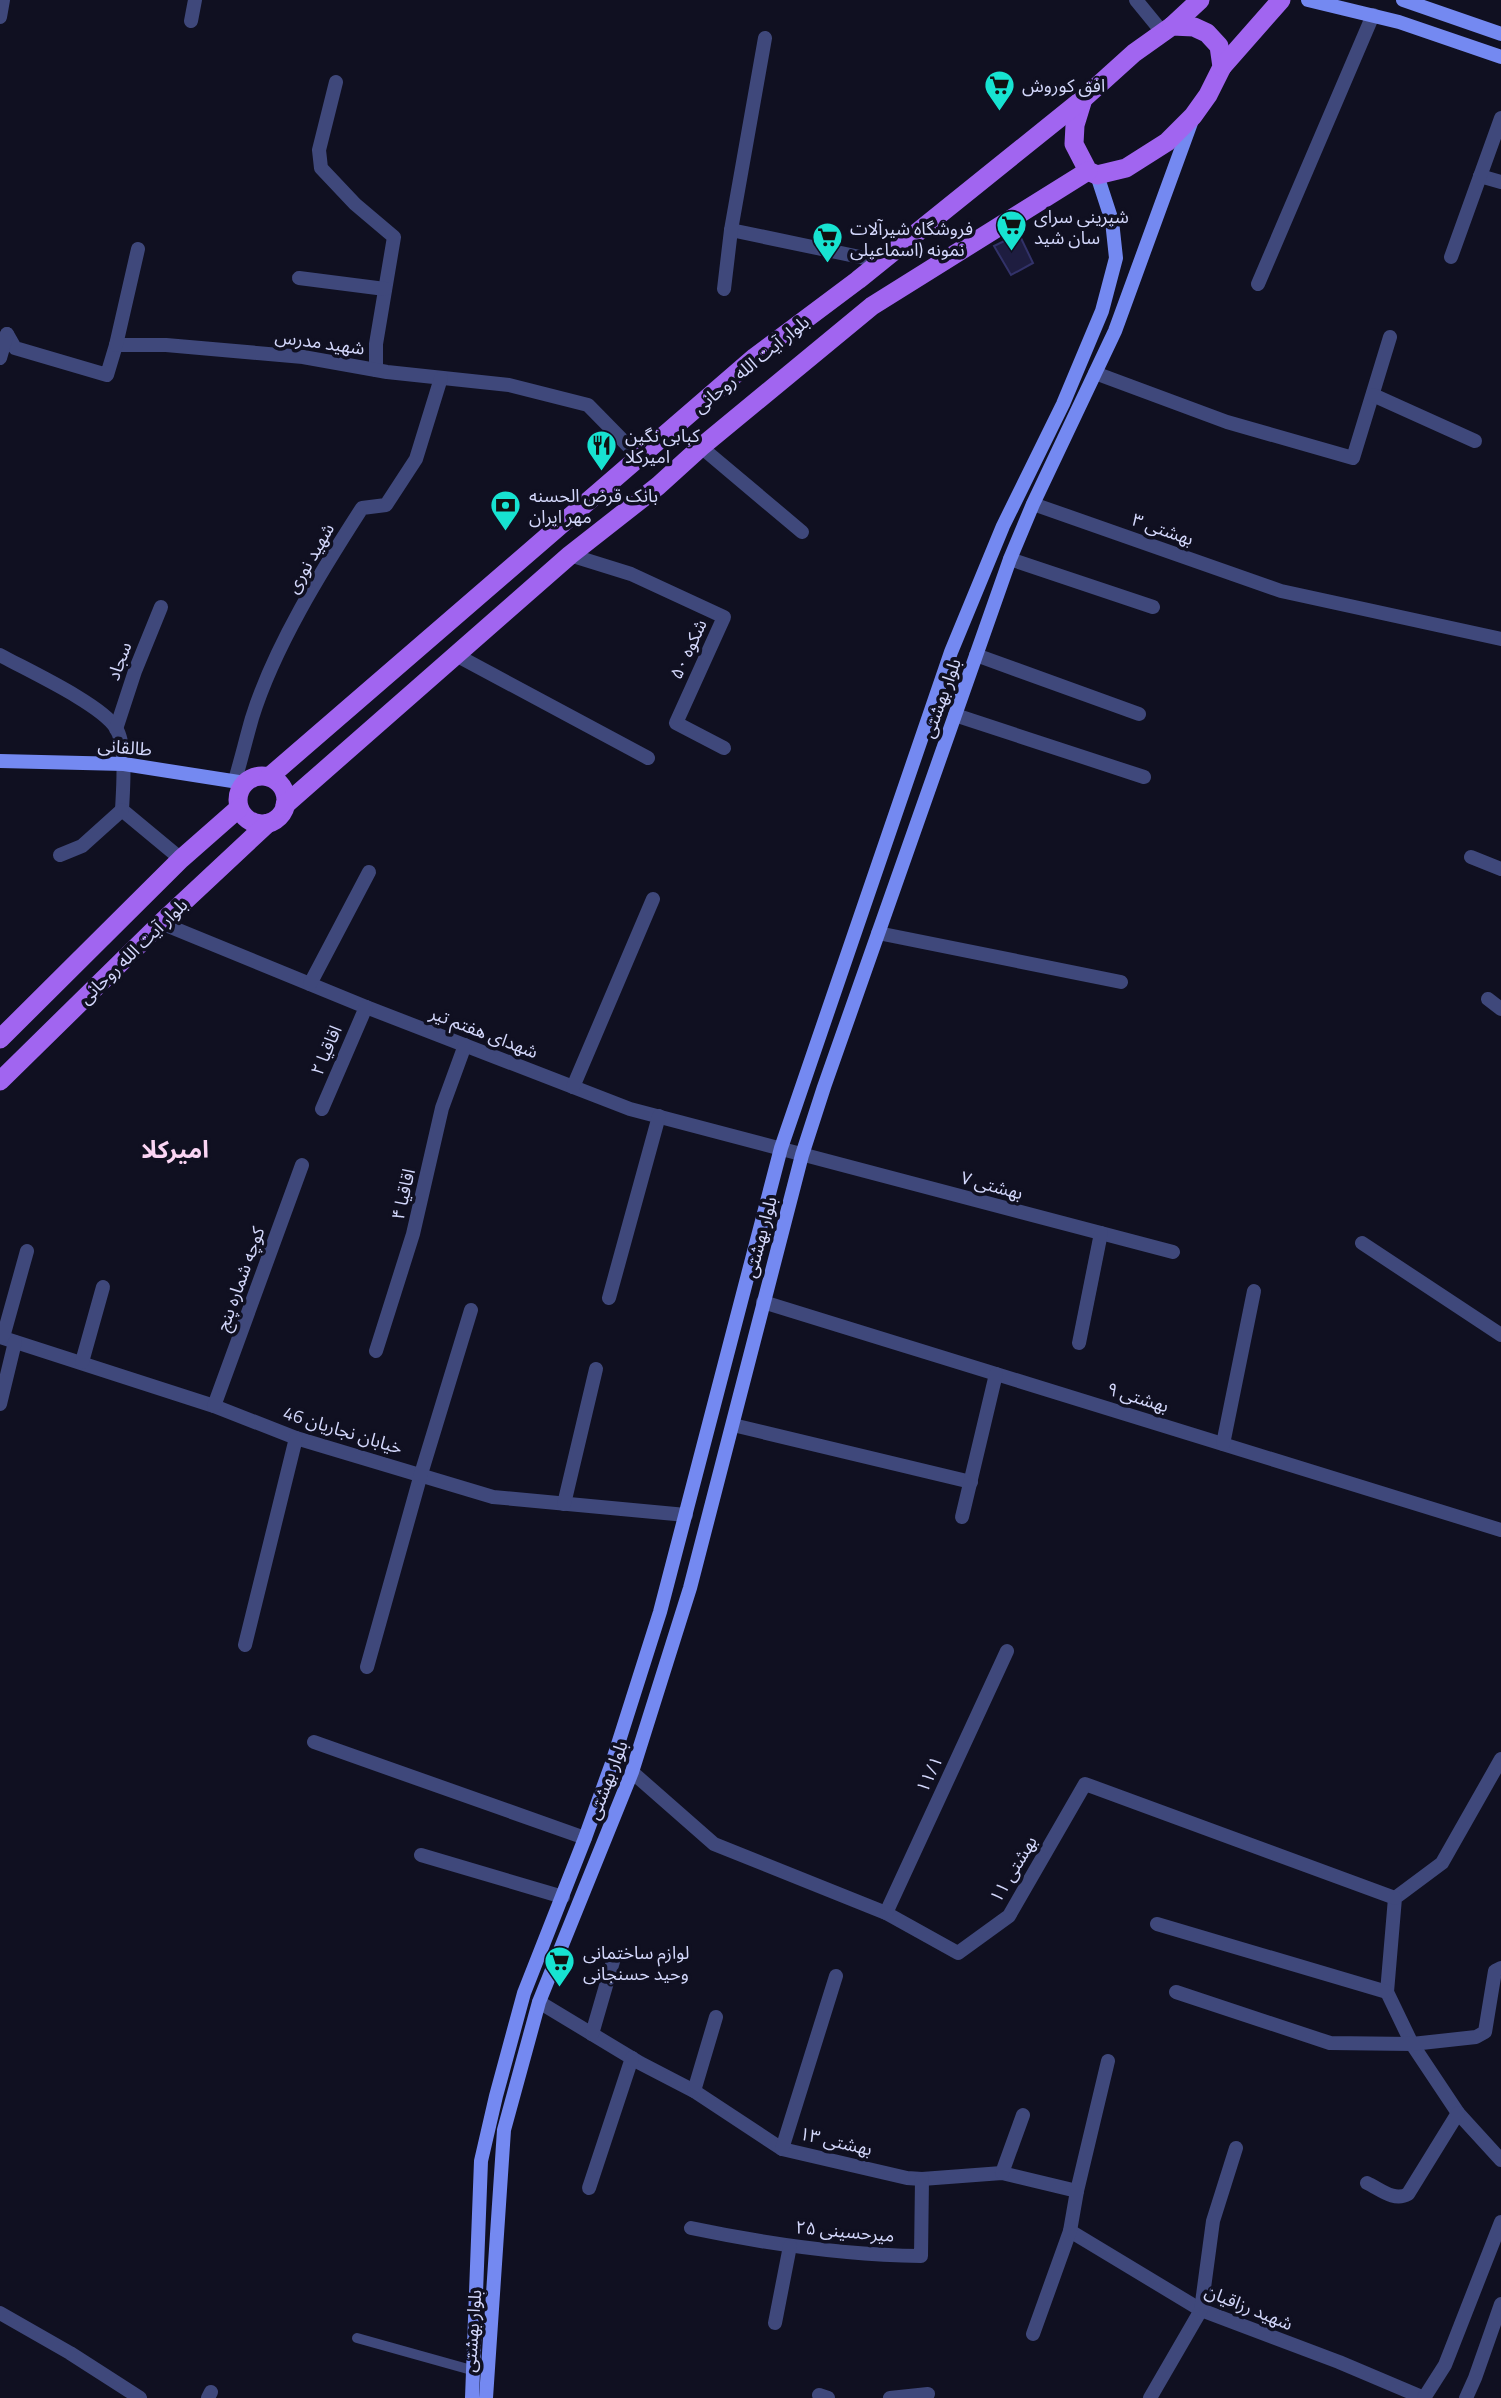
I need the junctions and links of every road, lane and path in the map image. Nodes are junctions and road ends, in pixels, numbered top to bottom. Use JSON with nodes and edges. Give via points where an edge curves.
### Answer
{"nodes":[{"id":1,"x":3,"y":0,"type":"edge"},
{"id":2,"x":195,"y":0,"type":"edge"},
{"id":3,"x":1136,"y":0,"type":"edge"},
{"id":4,"x":1200,"y":0,"type":"edge"},
{"id":5,"x":1281,"y":0,"type":"edge"},
{"id":6,"x":1308,"y":0,"type":"edge"},
{"id":7,"x":1403,"y":0,"type":"edge"},
{"id":8,"x":1357,"y":5,"type":"edge"},
{"id":9,"x":1373,"y":15,"type":"junction"},
{"id":10,"x":0,"y":17,"type":"edge"},
{"id":11,"x":191,"y":21,"type":"dead end"},
{"id":12,"x":1168,"y":29,"type":"junction"},
{"id":13,"x":1501,"y":34,"type":"edge"},
{"id":14,"x":765,"y":38,"type":"dead end"},
{"id":15,"x":1501,"y":57,"type":"edge"},
{"id":16,"x":1222,"y":67,"type":"junction"},
{"id":17,"x":336,"y":82,"type":"dead end"},
{"id":18,"x":1083,"y":99,"type":"junction"},
{"id":19,"x":1193,"y":116,"type":"junction"},
{"id":20,"x":1501,"y":118,"type":"edge"},
{"id":21,"x":1092,"y":173,"type":"junction"},
{"id":22,"x":1480,"y":176,"type":"junction"},
{"id":23,"x":1501,"y":182,"type":"edge"},
{"id":24,"x":731,"y":230,"type":"junction"},
{"id":25,"x":138,"y":249,"type":"dead end"},
{"id":26,"x":1451,"y":257,"type":"dead end"},
{"id":27,"x":879,"y":261,"type":"junction"},
{"id":28,"x":299,"y":278,"type":"dead end"},
{"id":29,"x":1258,"y":284,"type":"dead end"},
{"id":30,"x":385,"y":289,"type":"junction"},
{"id":31,"x":724,"y":289,"type":"dead end"},
{"id":32,"x":3,"y":332,"type":"edge"},
{"id":33,"x":1390,"y":337,"type":"dead end"},
{"id":34,"x":116,"y":345,"type":"junction"},
{"id":35,"x":0,"y":358,"type":"edge"},
{"id":36,"x":376,"y":370,"type":"junction"},
{"id":37,"x":1095,"y":373,"type":"junction"},
{"id":38,"x":442,"y":378,"type":"junction"},
{"id":39,"x":1373,"y":395,"type":"junction"},
{"id":40,"x":1475,"y":441,"type":"dead end"},
{"id":41,"x":1043,"y":445,"type":"junction"},
{"id":42,"x":701,"y":447,"type":"junction"},
{"id":43,"x":1058,"y":451,"type":"junction"},
{"id":44,"x":639,"y":457,"type":"junction"},
{"id":45,"x":1033,"y":504,"type":"junction"},
{"id":46,"x":802,"y":532,"type":"dead end"},
{"id":47,"x":570,"y":555,"type":"junction"},
{"id":48,"x":1010,"y":559,"type":"junction"},
{"id":49,"x":161,"y":607,"type":"dead end"},
{"id":50,"x":1153,"y":607,"type":"dead end"},
{"id":51,"x":1501,"y":639,"type":"edge"},
{"id":52,"x":0,"y":655,"type":"edge"},
{"id":53,"x":456,"y":655,"type":"junction"},
{"id":54,"x":976,"y":655,"type":"junction"},
{"id":55,"x":1139,"y":714,"type":"dead end"},
{"id":56,"x":955,"y":716,"type":"junction"},
{"id":57,"x":116,"y":729,"type":"junction"},
{"id":58,"x":724,"y":748,"type":"dead end"},
{"id":59,"x":648,"y":758,"type":"dead end"},
{"id":60,"x":0,"y":761,"type":"edge"},
{"id":61,"x":124,"y":764,"type":"junction"},
{"id":62,"x":269,"y":777,"type":"junction"},
{"id":63,"x":1144,"y":777,"type":"dead end"},
{"id":64,"x":239,"y":782,"type":"junction"},
{"id":65,"x":285,"y":805,"type":"junction"},
{"id":66,"x":239,"y":808,"type":"junction"},
{"id":67,"x":122,"y":810,"type":"junction"},
{"id":68,"x":268,"y":823,"type":"junction"},
{"id":69,"x":887,"y":844,"type":"junction"},
{"id":70,"x":907,"y":850,"type":"junction"},
{"id":71,"x":60,"y":855,"type":"dead end"},
{"id":72,"x":1471,"y":857,"type":"dead end"},
{"id":73,"x":181,"y":859,"type":"junction"},
{"id":74,"x":1501,"y":869,"type":"edge"},
{"id":75,"x":369,"y":872,"type":"dead end"},
{"id":76,"x":653,"y":899,"type":"dead end"},
{"id":77,"x":161,"y":923,"type":"junction"},
{"id":78,"x":878,"y":933,"type":"junction"},
{"id":79,"x":1121,"y":982,"type":"dead end"},
{"id":80,"x":310,"y":984,"type":"junction"},
{"id":81,"x":1488,"y":999,"type":"dead end"},
{"id":82,"x":366,"y":1007,"type":"junction"},
{"id":83,"x":1501,"y":1009,"type":"edge"},
{"id":84,"x":0,"y":1039,"type":"edge"},
{"id":85,"x":465,"y":1045,"type":"junction"},
{"id":86,"x":0,"y":1082,"type":"edge"},
{"id":87,"x":573,"y":1087,"type":"junction"},
{"id":88,"x":322,"y":1109,"type":"dead end"},
{"id":89,"x":659,"y":1116,"type":"junction"},
{"id":90,"x":781,"y":1148,"type":"junction"},
{"id":91,"x":802,"y":1155,"type":"junction"},
{"id":92,"x":303,"y":1165,"type":"dead end"},
{"id":93,"x":1101,"y":1233,"type":"junction"},
{"id":94,"x":1362,"y":1244,"type":"dead end"},
{"id":95,"x":27,"y":1251,"type":"dead end"},
{"id":96,"x":1173,"y":1252,"type":"dead end"},
{"id":97,"x":103,"y":1287,"type":"dead end"},
{"id":98,"x":1254,"y":1291,"type":"dead end"},
{"id":99,"x":609,"y":1298,"type":"dead end"},
{"id":100,"x":763,"y":1302,"type":"junction"},
{"id":101,"x":471,"y":1310,"type":"dead end"},
{"id":102,"x":1501,"y":1335,"type":"edge"},
{"id":103,"x":6,"y":1339,"type":"edge"},
{"id":104,"x":1079,"y":1343,"type":"dead end"},
{"id":105,"x":376,"y":1351,"type":"dead end"},
{"id":106,"x":82,"y":1362,"type":"junction"},
{"id":107,"x":596,"y":1369,"type":"dead end"},
{"id":108,"x":996,"y":1374,"type":"junction"},
{"id":109,"x":0,"y":1404,"type":"edge"},
{"id":110,"x":214,"y":1406,"type":"junction"},
{"id":111,"x":733,"y":1425,"type":"junction"},
{"id":112,"x":296,"y":1438,"type":"junction"},
{"id":113,"x":1223,"y":1444,"type":"junction"},
{"id":114,"x":421,"y":1474,"type":"junction"},
{"id":115,"x":971,"y":1482,"type":"junction"},
{"id":116,"x":565,"y":1504,"type":"junction"},
{"id":117,"x":685,"y":1514,"type":"junction"},
{"id":118,"x":962,"y":1517,"type":"dead end"},
{"id":119,"x":707,"y":1519,"type":"junction"},
{"id":120,"x":1501,"y":1530,"type":"edge"},
{"id":121,"x":245,"y":1645,"type":"dead end"},
{"id":122,"x":1007,"y":1651,"type":"dead end"},
{"id":123,"x":368,"y":1667,"type":"dead end"},
{"id":124,"x":314,"y":1742,"type":"dead end"},
{"id":125,"x":1501,"y":1759,"type":"edge"},
{"id":126,"x":632,"y":1772,"type":"junction"},
{"id":127,"x":585,"y":1838,"type":"junction"},
{"id":128,"x":421,"y":1856,"type":"dead end"},
{"id":129,"x":563,"y":1897,"type":"junction"},
{"id":130,"x":1395,"y":1898,"type":"junction"},
{"id":131,"x":886,"y":1913,"type":"junction"},
{"id":132,"x":1157,"y":1924,"type":"dead end"},
{"id":133,"x":614,"y":1958,"type":"dead end"},
{"id":134,"x":1501,"y":1968,"type":"edge"},
{"id":135,"x":836,"y":1976,"type":"dead end"},
{"id":136,"x":1176,"y":1992,"type":"dead end"},
{"id":137,"x":1387,"y":1992,"type":"junction"},
{"id":138,"x":539,"y":2002,"type":"junction"},
{"id":139,"x":716,"y":2017,"type":"dead end"},
{"id":140,"x":592,"y":2034,"type":"junction"},
{"id":141,"x":1412,"y":2044,"type":"junction"},
{"id":142,"x":632,"y":2058,"type":"junction"},
{"id":143,"x":1108,"y":2061,"type":"dead end"},
{"id":144,"x":694,"y":2091,"type":"junction"},
{"id":145,"x":1458,"y":2113,"type":"junction"},
{"id":146,"x":1023,"y":2115,"type":"dead end"},
{"id":147,"x":1236,"y":2148,"type":"dead end"},
{"id":148,"x":782,"y":2149,"type":"junction"},
{"id":149,"x":1501,"y":2160,"type":"edge"},
{"id":150,"x":1002,"y":2173,"type":"junction"},
{"id":151,"x":922,"y":2179,"type":"junction"},
{"id":152,"x":1367,"y":2183,"type":"dead end"},
{"id":153,"x":589,"y":2188,"type":"dead end"},
{"id":154,"x":1077,"y":2191,"type":"junction"},
{"id":155,"x":1501,"y":2222,"type":"edge"},
{"id":156,"x":691,"y":2228,"type":"dead end"},
{"id":157,"x":1070,"y":2231,"type":"junction"},
{"id":158,"x":790,"y":2246,"type":"junction"},
{"id":159,"x":1501,"y":2304,"type":"edge"},
{"id":160,"x":1201,"y":2310,"type":"junction"},
{"id":161,"x":0,"y":2314,"type":"edge"},
{"id":162,"x":775,"y":2323,"type":"dead end"},
{"id":163,"x":1033,"y":2334,"type":"dead end"},
{"id":164,"x":357,"y":2338,"type":"dead end"},
{"id":165,"x":475,"y":2371,"type":"junction"},
{"id":166,"x":928,"y":2394,"type":"dead end"},
{"id":167,"x":140,"y":2398,"type":"edge"},
{"id":168,"x":472,"y":2398,"type":"edge"},
{"id":169,"x":486,"y":2398,"type":"edge"},
{"id":170,"x":890,"y":2398,"type":"edge"},
{"id":171,"x":1150,"y":2398,"type":"edge"},
{"id":172,"x":1424,"y":2398,"type":"edge"},
{"id":173,"x":1466,"y":2398,"type":"edge"}],
"edges":[{"from":1,"to":10,"type":"street"},
{"from":2,"to":11,"type":"street"},
{"from":3,"to":12,"type":"street"},
{"from":4,"to":12,"type":"main road"},
{"from":5,"to":16,"type":"main road"},
{"from":6,"to":8,"type":"main road"},
{"from":7,"to":13,"type":"main road"},
{"from":8,"to":9,"type":"main road"},
{"from":9,"to":15,"type":"main road"},
{"from":9,"to":29,"type":"street"},
{"from":12,"to":16,"type":"main road","via":[[1194,27],[1208,33],[1219,46]]},
{"from":12,"to":18,"type":"main road","name":"بلوار آیت الله روحانی","via":[[1134,52]]},
{"from":14,"to":24,"type":"street"},
{"from":16,"to":19,"type":"main road","name":"بلوار آیت الله روحانی"},
{"from":17,"to":30,"type":"street","via":[[319,150],[321,168],[394,237]]},
{"from":18,"to":21,"type":"main road","via":[[1074,144]]},
{"from":18,"to":27,"type":"main road","name":"بلوار آیت الله روحانی"},
{"from":19,"to":21,"type":"main road","name":"بلوار آیت الله روحانی","via":[[1167,142],[1126,169]]},
{"from":19,"to":37,"type":"main road","name":"بلوار بهشتی","via":[[1115,331]]},
{"from":20,"to":22,"type":"street"},
{"from":21,"to":41,"type":"main road","name":"بلوار بهشتی","via":[[1112,221],[1116,258],[1102,311]]},
{"from":21,"to":42,"type":"main road","name":"بلوار آیت الله روحانی","via":[[872,306]]},
{"from":22,"to":23,"type":"street"},
{"from":22,"to":26,"type":"street"},
{"from":24,"to":27,"type":"street"},
{"from":24,"to":31,"type":"street"},
{"from":25,"to":34,"type":"street"},
{"from":27,"to":44,"type":"main road","name":"بلوار آیت الله روحانی"},
{"from":28,"to":30,"type":"street"},
{"from":30,"to":36,"type":"street"},
{"from":32,"to":34,"type":"street","via":[[15,348],[107,375]]},
{"from":32,"to":35,"type":"street"},
{"from":33,"to":39,"type":"street"},
{"from":34,"to":36,"type":"street","name":"شهید مدرس","via":[[303,357]]},
{"from":36,"to":38,"type":"street","name":"شهید مدرس"},
{"from":37,"to":39,"type":"street","via":[[1227,422],[1353,458]]},
{"from":37,"to":43,"type":"main road","name":"بلوار بهشتی"},
{"from":38,"to":44,"type":"street","name":"شهید مدرس","via":[[509,385],[588,405]]},
{"from":38,"to":64,"type":"street","name":"شهید نوری","via":[[416,459],[386,505],[362,508],[280,649],[252,717]]},
{"from":39,"to":40,"type":"street"},
{"from":41,"to":43,"type":"main road"},
{"from":41,"to":69,"type":"main road","name":"بلوار بهشتی","via":[[1003,526],[951,652]]},
{"from":42,"to":46,"type":"street"},
{"from":42,"to":47,"type":"main road","name":"بلوار آیت الله روحانی"},
{"from":43,"to":45,"type":"main road","name":"بلوار بهشتی"},
{"from":44,"to":62,"type":"main road","name":"بلوار آیت الله روحانی"},
{"from":45,"to":48,"type":"main road","name":"بلوار بهشتی"},
{"from":45,"to":51,"type":"street","name":"بهشتی ۳","via":[[1281,591]]},
{"from":47,"to":53,"type":"main road","name":"بلوار آیت الله روحانی"},
{"from":47,"to":58,"type":"street","name":"شکوه ۵۰","via":[[631,575],[724,617],[676,723]]},
{"from":48,"to":50,"type":"street"},
{"from":48,"to":54,"type":"main road","name":"بلوار بهشتی"},
{"from":49,"to":57,"type":"street","name":"سجاد"},
{"from":52,"to":57,"type":"street","via":[[90,705]]},
{"from":53,"to":59,"type":"street"},
{"from":53,"to":65,"type":"main road","name":"بلوار آیت الله روحانی"},
{"from":54,"to":55,"type":"street"},
{"from":54,"to":56,"type":"main road","name":"بلوار بهشتی"},
{"from":56,"to":63,"type":"street"},
{"from":56,"to":70,"type":"main road","name":"بلوار بهشتی"},
{"from":57,"to":61,"type":"street"},
{"from":60,"to":61,"type":"main road","name":"طالقانی"},
{"from":61,"to":64,"type":"main road","name":"طالقانی"},
{"from":61,"to":67,"type":"street"},
{"from":62,"to":64,"type":"main road"},
{"from":62,"to":65,"type":"main road","via":[[283,788]]},
{"from":64,"to":66,"type":"main road"},
{"from":65,"to":68,"type":"main road","via":[[276,820]]},
{"from":66,"to":68,"type":"main road","via":[[250,821]]},
{"from":66,"to":73,"type":"main road","name":"بلوار آیت الله روحانی"},
{"from":67,"to":71,"type":"street","via":[[82,846]]},
{"from":67,"to":73,"type":"street"},
{"from":68,"to":77,"type":"main road","name":"بلوار آیت الله روحانی"},
{"from":69,"to":70,"type":"main road"},
{"from":69,"to":90,"type":"main road","name":"بلوار بهشتی"},
{"from":70,"to":78,"type":"main road","name":"بلوار بهشتی"},
{"from":72,"to":74,"type":"street"},
{"from":73,"to":84,"type":"main road","name":"بلوار آیت الله روحانی"},
{"from":75,"to":80,"type":"street"},
{"from":76,"to":87,"type":"street"},
{"from":77,"to":80,"type":"street","name":"شهدای هفتم تیر"},
{"from":77,"to":86,"type":"main road","name":"بلوار آیت الله روحانی"},
{"from":78,"to":79,"type":"street"},
{"from":78,"to":91,"type":"main road","name":"بلوار بهشتی"},
{"from":80,"to":82,"type":"street","name":"شهدای هفتم تیر"},
{"from":81,"to":83,"type":"street"},
{"from":82,"to":85,"type":"street","name":"شهدای هفتم تیر"},
{"from":82,"to":88,"type":"street","name":"اقاقیا ۲"},
{"from":85,"to":87,"type":"street","name":"شهدای هفتم تیر"},
{"from":85,"to":105,"type":"street","name":"اقاقیا ۴","via":[[442,1108],[413,1234]]},
{"from":87,"to":89,"type":"street","name":"شهدای هفتم تیر"},
{"from":89,"to":90,"type":"street","name":"شهدای هفتم تیر"},
{"from":89,"to":99,"type":"street"},
{"from":90,"to":91,"type":"street","name":"شهدای هفتم تیر"},
{"from":90,"to":117,"type":"main road","name":"بلوار بهشتی"},
{"from":91,"to":93,"type":"street","name":"بهشتی ۷"},
{"from":91,"to":100,"type":"main road","name":"بلوار بهشتی"},
{"from":92,"to":110,"type":"street","name":"کوچه شماره پنج"},
{"from":93,"to":96,"type":"street","name":"بهشتی ۷"},
{"from":93,"to":104,"type":"street"},
{"from":94,"to":102,"type":"street"},
{"from":95,"to":103,"type":"street"},
{"from":97,"to":106,"type":"street"},
{"from":98,"to":113,"type":"street"},
{"from":100,"to":108,"type":"street","name":"بهشتی ۹"},
{"from":100,"to":111,"type":"main road","name":"بلوار بهشتی"},
{"from":101,"to":114,"type":"street"},
{"from":103,"to":106,"type":"street","name":"خیابان نجاریان 46"},
{"from":103,"to":109,"type":"street"},
{"from":106,"to":110,"type":"street","name":"خیابان نجاریان 46"},
{"from":107,"to":116,"type":"street"},
{"from":108,"to":113,"type":"street","name":"بهشتی ۹"},
{"from":108,"to":115,"type":"street"},
{"from":110,"to":112,"type":"street","name":"خیابان نجاریان 46"},
{"from":111,"to":115,"type":"street"},
{"from":111,"to":119,"type":"main road","name":"بلوار بهشتی"},
{"from":112,"to":114,"type":"street","name":"خیابان نجاریان 46"},
{"from":112,"to":121,"type":"street"},
{"from":113,"to":120,"type":"street","name":"بهشتی ۹"},
{"from":114,"to":116,"type":"street","name":"خیابان نجاریان 46","via":[[493,1497]]},
{"from":114,"to":123,"type":"street"},
{"from":115,"to":118,"type":"street"},
{"from":116,"to":117,"type":"street","name":"خیابان نجاریان 46"},
{"from":117,"to":119,"type":"main road"},
{"from":117,"to":127,"type":"main road","name":"بلوار بهشتی","via":[[660,1612]]},
{"from":119,"to":126,"type":"main road","name":"بلوار بهشتی"},
{"from":122,"to":131,"type":"street","name":"۱۱/۱"},
{"from":124,"to":127,"type":"street"},
{"from":125,"to":130,"type":"street","via":[[1442,1863]]},
{"from":126,"to":131,"type":"street","name":"بهشتی ۱۱","via":[[714,1844]]},
{"from":126,"to":138,"type":"main road","name":"بلوار بهشتی"},
{"from":127,"to":129,"type":"main road","name":"بلوار بهشتی"},
{"from":128,"to":129,"type":"street"},
{"from":129,"to":165,"type":"main road","name":"بلوار بهشتی","via":[[524,1993],[481,2161]]},
{"from":130,"to":131,"type":"street","name":"بهشتی ۱۱","via":[[1086,1784],[1009,1916],[958,1953]]},
{"from":130,"to":137,"type":"street"},
{"from":132,"to":137,"type":"street"},
{"from":133,"to":140,"type":"street"},
{"from":134,"to":141,"type":"street","via":[[1494,1970],[1485,2032]]},
{"from":135,"to":148,"type":"street"},
{"from":136,"to":141,"type":"street","via":[[1330,2043]]},
{"from":137,"to":141,"type":"street"},
{"from":138,"to":140,"type":"street","name":"بهشتی ۱۳"},
{"from":138,"to":169,"type":"main road","name":"بلوار بهشتی","via":[[505,2130]]},
{"from":139,"to":144,"type":"street"},
{"from":140,"to":142,"type":"street","name":"بهشتی ۱۳"},
{"from":141,"to":145,"type":"street"},
{"from":142,"to":144,"type":"street","name":"بهشتی ۱۳"},
{"from":142,"to":153,"type":"street"},
{"from":143,"to":154,"type":"street"},
{"from":144,"to":148,"type":"street","name":"بهشتی ۱۳"},
{"from":145,"to":149,"type":"street"},
{"from":145,"to":152,"type":"street","via":[[1408,2194],[1395,2197]]},
{"from":146,"to":150,"type":"street"},
{"from":147,"to":160,"type":"street","via":[[1213,2221]]},
{"from":148,"to":151,"type":"street","name":"بهشتی ۱۳"},
{"from":150,"to":151,"type":"street","name":"بهشتی ۱۳"},
{"from":150,"to":154,"type":"street","name":"بهشتی ۱۳"},
{"from":151,"to":158,"type":"street","name":"میرحسینی ۲۵","via":[[921,2256]]},
{"from":154,"to":157,"type":"street"},
{"from":155,"to":172,"type":"street","via":[[1445,2365]]},
{"from":156,"to":158,"type":"street","name":"میرحسینی ۲۵"},
{"from":157,"to":160,"type":"street","name":"شهید رزاقیان"},
{"from":157,"to":163,"type":"street"},
{"from":158,"to":162,"type":"street"},
{"from":159,"to":173,"type":"street"},
{"from":160,"to":171,"type":"street"},
{"from":160,"to":172,"type":"street","name":"شهید رزاقیان"},
{"from":161,"to":167,"type":"street"},
{"from":164,"to":165,"type":"lane"},
{"from":165,"to":168,"type":"main road","name":"بلوار بهشتی"},
{"from":166,"to":170,"type":"street"}]}
